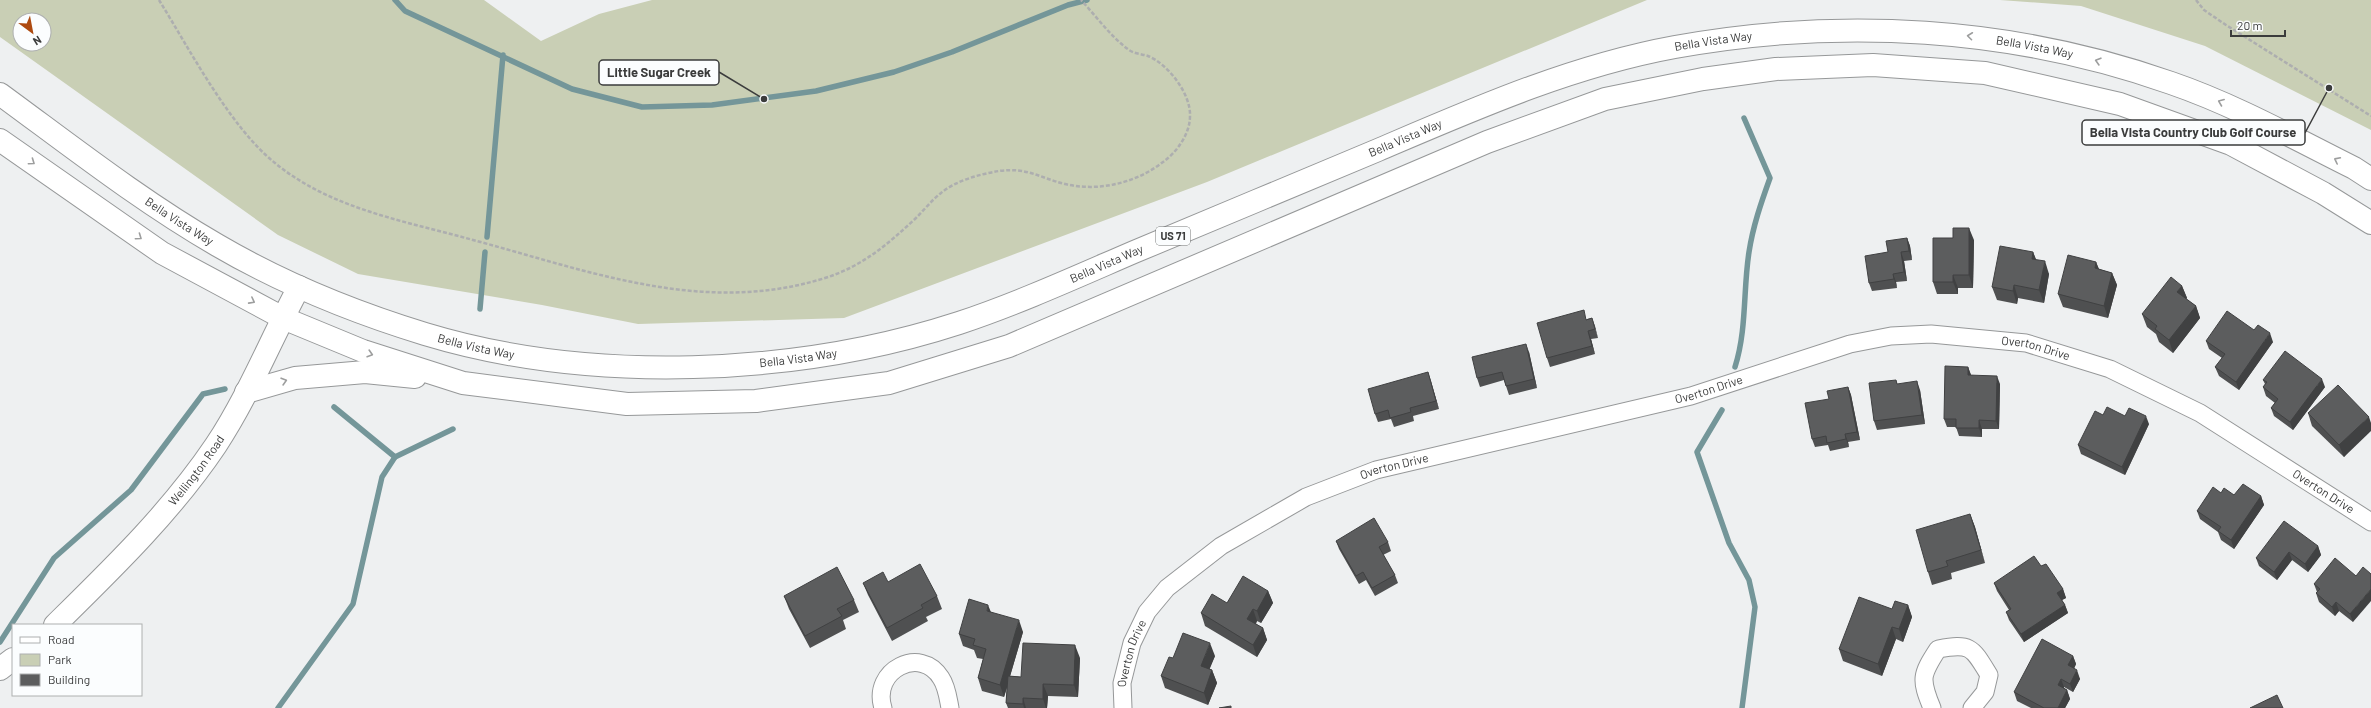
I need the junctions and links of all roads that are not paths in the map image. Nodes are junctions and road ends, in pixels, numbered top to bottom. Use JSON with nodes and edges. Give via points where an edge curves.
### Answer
{"nodes":[{"id":1,"x":0,"y":94,"type":"edge"},
{"id":2,"x":0,"y":140,"type":"edge"},
{"id":3,"x":2371,"y":179,"type":"edge"},
{"id":4,"x":2371,"y":224,"type":"edge"},
{"id":5,"x":299,"y":287,"type":"junction"},
{"id":6,"x":283,"y":318,"type":"junction"},
{"id":7,"x":463,"y":383,"type":"junction"},
{"id":8,"x":246,"y":392,"type":"junction"},
{"id":9,"x":2371,"y":522,"type":"edge"},
{"id":10,"x":56,"y":624,"type":"edge"},
{"id":11,"x":12,"y":660,"type":"edge"},
{"id":12,"x":0,"y":669,"type":"edge"},
{"id":13,"x":883,"y":708,"type":"edge"},
{"id":14,"x":950,"y":708,"type":"edge"},
{"id":15,"x":1123,"y":708,"type":"edge"},
{"id":16,"x":1932,"y":708,"type":"edge"},
{"id":17,"x":1972,"y":708,"type":"edge"}],
"edges":[{"from":1,"to":5,"type":"main road","name":"Bella Vista Way","number":"US 71","via":[[158,209],[222,248]]},
{"from":2,"to":6,"type":"main road","one_way":true,"via":[[162,253]]},
{"from":3,"to":5,"type":"main road","name":"Bella Vista Way","number":"US 71","one_way":true,"via":[[2237,109],[2169,82],[2073,54],[1971,35],[1870,29],[1781,32],[1672,47],[1574,72],[1479,107],[1046,290],[958,323],[858,350],[758,364],[659,368],[558,360],[492,350],[428,335],[333,302]]},
{"from":4,"to":7,"type":"main road","via":[[2323,193],[2231,144],[2120,104],[1985,73],[1873,66],[1776,69],[1704,79],[1605,99],[1487,142],[1009,346],[889,382],[756,401],[627,404]]},
{"from":5,"to":6,"type":"main road","name":"Wellington Road"},
{"from":6,"to":7,"type":"main road","one_way":true,"via":[[364,351]]},
{"from":6,"to":8,"type":"main road","name":"Wellington Road"},
{"from":8,"to":7,"type":"main road","one_way":true,"via":[[295,378],[365,372]]},
{"from":8,"to":10,"type":"main road","name":"Wellington Road","via":[[216,444],[169,506],[110,571]]},
{"from":9,"to":15,"type":"street","name":"Overton Drive","via":[[2200,413],[2110,369],[2026,343],[1931,334],[1891,336],[1850,344],[1691,396],[1376,470],[1306,497],[1221,546],[1167,588],[1147,612],[1132,643],[1122,683]]},
{"from":11,"to":12,"type":"main road"},
{"from":13,"to":14,"type":"street","via":[[880,700],[885,679],[892,670],[913,663],[924,665],[940,677]]},
{"from":16,"to":17,"type":"street","via":[[1924,690],[1924,671],[1938,649],[1960,645],[1971,649],[1988,676],[1985,692]]}]}
